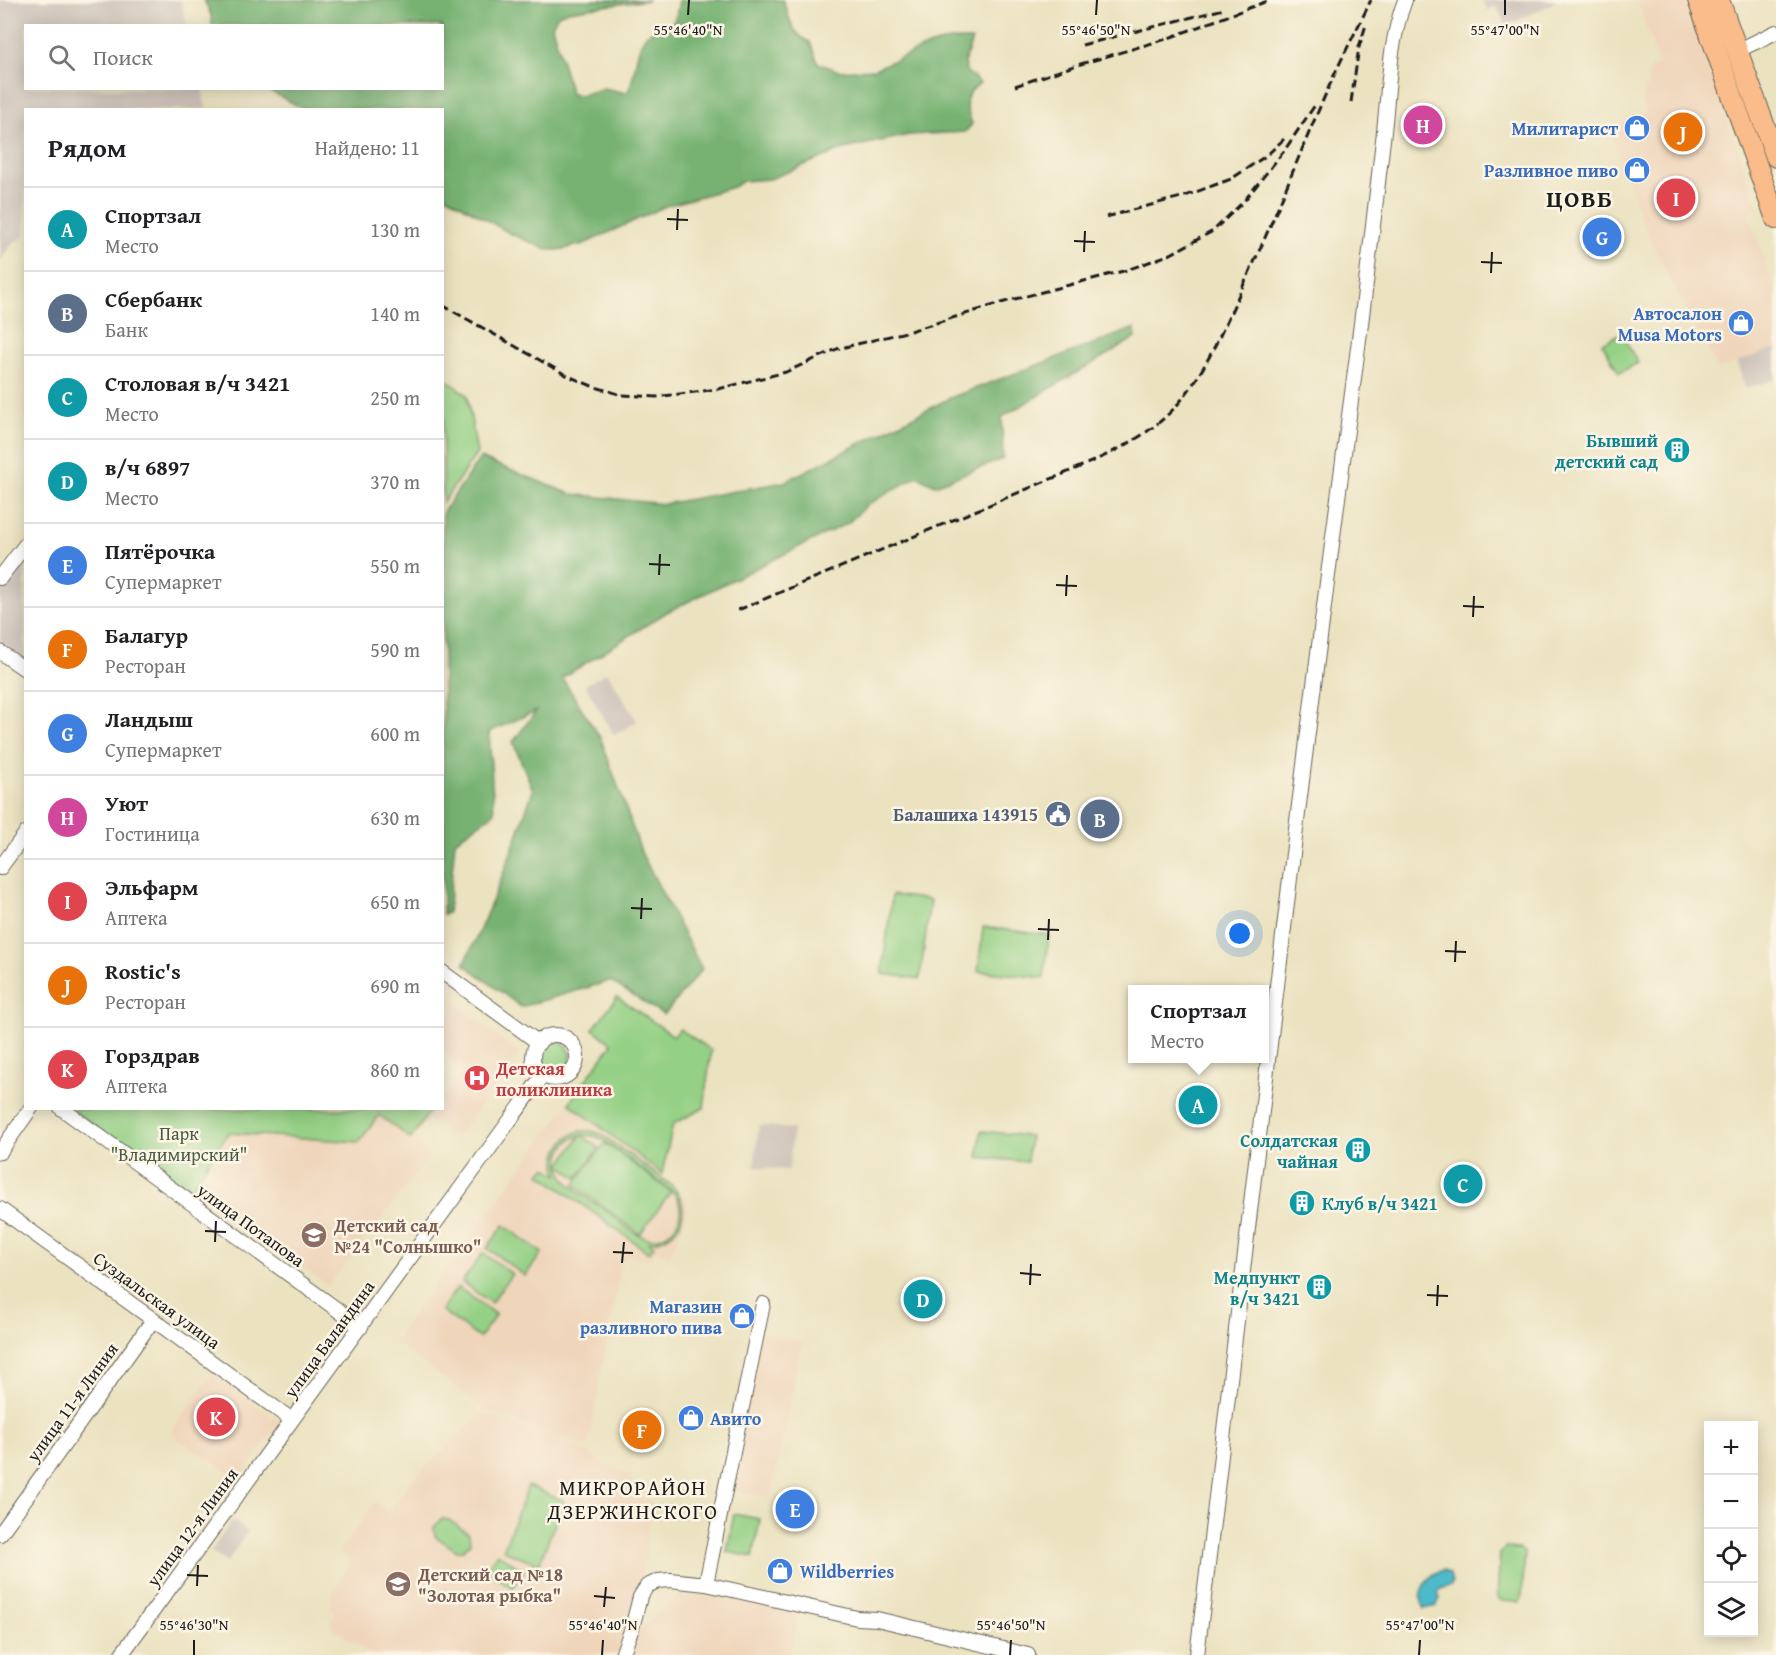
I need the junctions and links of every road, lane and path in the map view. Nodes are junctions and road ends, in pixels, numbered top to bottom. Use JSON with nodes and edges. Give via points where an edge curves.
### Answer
{"nodes":[{"id":1,"x":1405,"y":0,"type":"edge"},
{"id":2,"x":1698,"y":0,"type":"edge"},
{"id":3,"x":1719,"y":0,"type":"edge"},
{"id":4,"x":1776,"y":32,"type":"edge"},
{"id":5,"x":1737,"y":51,"type":"junction"},
{"id":6,"x":1776,"y":157,"type":"edge"},
{"id":7,"x":1776,"y":219,"type":"edge"},
{"id":8,"x":24,"y":547,"type":"edge"},
{"id":9,"x":0,"y":578,"type":"edge"},
{"id":10,"x":0,"y":652,"type":"edge"},
{"id":11,"x":24,"y":669,"type":"edge"},
{"id":12,"x":24,"y":836,"type":"edge"},
{"id":13,"x":0,"y":868,"type":"edge"},
{"id":14,"x":444,"y":973,"type":"edge"},
{"id":15,"x":539,"y":1043,"type":"junction"},
{"id":16,"x":1269,"y":1058,"type":"edge"},
{"id":17,"x":1268,"y":1063,"type":"edge"},
{"id":18,"x":543,"y":1075,"type":"junction"},
{"id":19,"x":30,"y":1110,"type":"edge"},
{"id":20,"x":64,"y":1110,"type":"edge"},
{"id":21,"x":0,"y":1152,"type":"edge"},
{"id":22,"x":0,"y":1209,"type":"edge"},
{"id":23,"x":763,"y":1304,"type":"dead end"},
{"id":24,"x":153,"y":1320,"type":"junction"},
{"id":25,"x":361,"y":1328,"type":"junction"},
{"id":26,"x":292,"y":1420,"type":"junction"},
{"id":27,"x":0,"y":1534,"type":"edge"},
{"id":28,"x":706,"y":1584,"type":"junction"},
{"id":29,"x":121,"y":1655,"type":"edge"},
{"id":30,"x":622,"y":1655,"type":"edge"},
{"id":31,"x":1028,"y":1655,"type":"edge"},
{"id":32,"x":1197,"y":1655,"type":"edge"}],
"edges":[{"from":1,"to":16,"type":"street","via":[[1396,21]]},
{"from":2,"to":7,"type":"highway"},
{"from":3,"to":5,"type":"highway"},
{"from":4,"to":5,"type":"street"},
{"from":5,"to":6,"type":"highway"},
{"from":8,"to":9,"type":"street"},
{"from":10,"to":11,"type":"street"},
{"from":12,"to":13,"type":"street"},
{"from":14,"to":15,"type":"street"},
{"from":15,"to":18,"type":"street","via":[[534,1057]]},
{"from":15,"to":18,"type":"street","via":[[550,1036],[564,1037],[577,1054],[570,1073],[557,1079]]},
{"from":17,"to":32,"type":"street"},
{"from":18,"to":25,"type":"street","name":"улица Баландина"},
{"from":19,"to":21,"type":"street"},
{"from":20,"to":25,"type":"street","name":"улица Потапова"},
{"from":22,"to":24,"type":"street","name":"Суздальская улица"},
{"from":23,"to":28,"type":"street"},
{"from":24,"to":26,"type":"street","name":"Суздальская улица"},
{"from":24,"to":27,"type":"street","name":"улица 11-я Линия"},
{"from":25,"to":26,"type":"street","name":"улица Баландина"},
{"from":26,"to":29,"type":"street","name":"улица 12-я Линия"},
{"from":28,"to":30,"type":"street","via":[[670,1580],[647,1586]]},
{"from":28,"to":31,"type":"street"}]}
